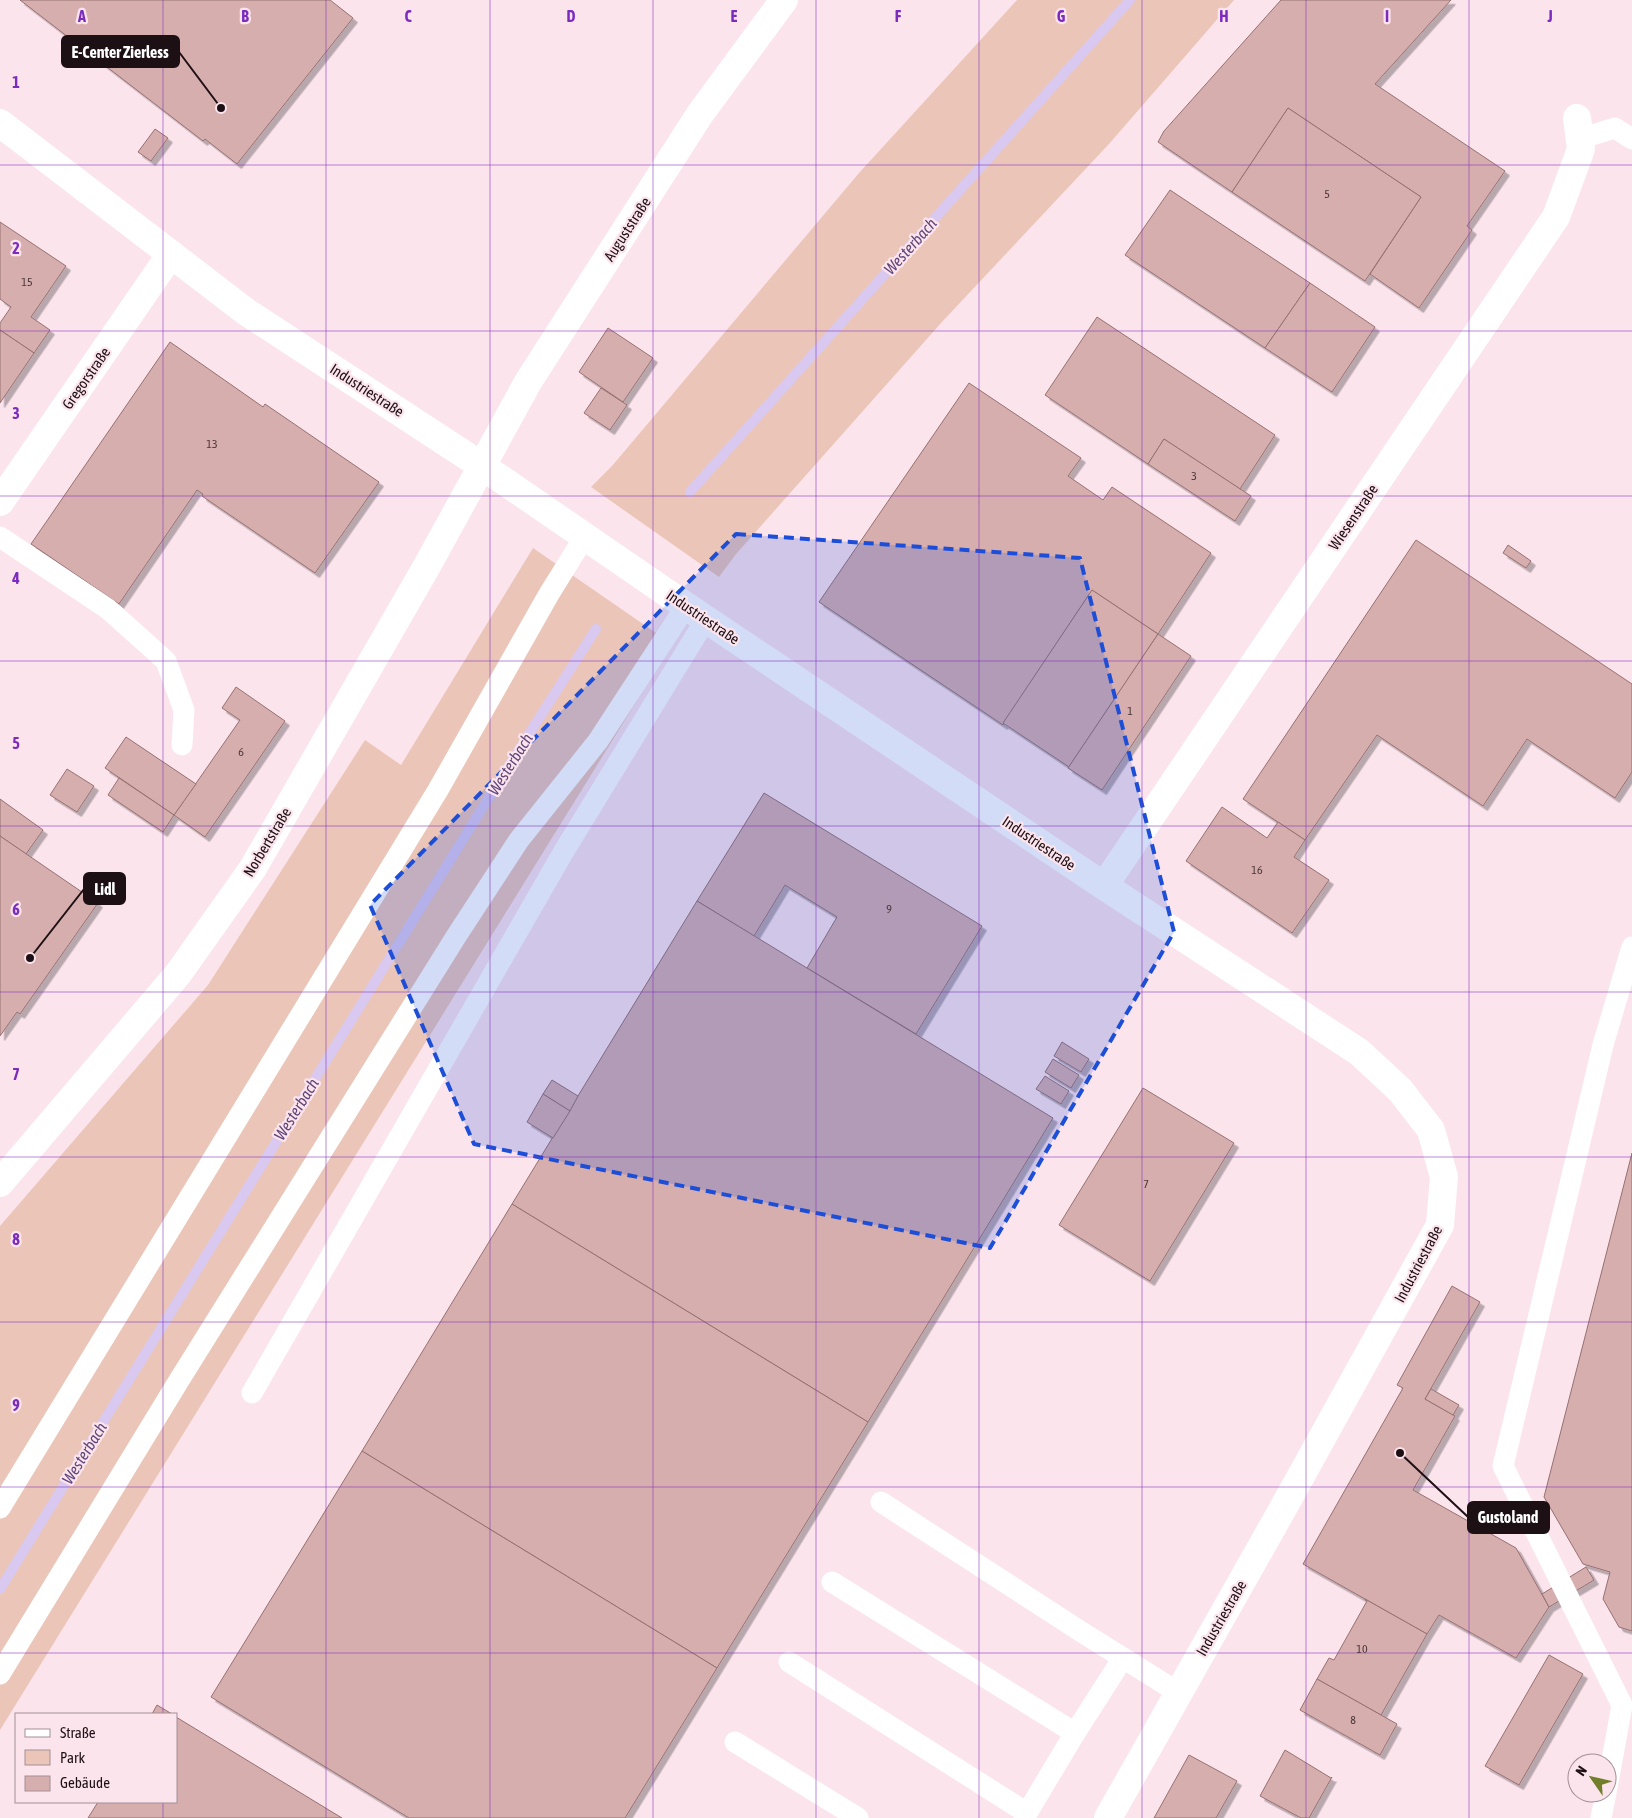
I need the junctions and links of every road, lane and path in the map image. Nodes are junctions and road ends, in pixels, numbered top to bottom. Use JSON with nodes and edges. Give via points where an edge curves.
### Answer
{"nodes":[{"id":1,"x":784,"y":0,"type":"edge"},
{"id":2,"x":0,"y":123,"type":"edge"},
{"id":3,"x":1578,"y":129,"type":"joint"},
{"id":4,"x":1632,"y":139,"type":"edge"},
{"id":5,"x":171,"y":254,"type":"junction"},
{"id":6,"x":482,"y":466,"type":"junction"},
{"id":7,"x":0,"y":502,"type":"edge"},
{"id":8,"x":585,"y":536,"type":"junction"},
{"id":9,"x":0,"y":537,"type":"edge"},
{"id":10,"x":696,"y":612,"type":"junction"},
{"id":11,"x":182,"y":745,"type":"dead end"},
{"id":12,"x":1104,"y":886,"type":"junction"},
{"id":13,"x":1632,"y":947,"type":"edge"},
{"id":14,"x":0,"y":1183,"type":"edge"},
{"id":15,"x":252,"y":1393,"type":"dead end"},
{"id":16,"x":881,"y":1502,"type":"dead end"},
{"id":17,"x":0,"y":1508,"type":"edge"},
{"id":18,"x":832,"y":1582,"type":"dead end"},
{"id":19,"x":1123,"y":1658,"type":"junction"},
{"id":20,"x":789,"y":1662,"type":"dead end"},
{"id":21,"x":0,"y":1674,"type":"edge"},
{"id":22,"x":1179,"y":1693,"type":"junction"},
{"id":23,"x":1074,"y":1733,"type":"junction"},
{"id":24,"x":736,"y":1742,"type":"dead end"},
{"id":25,"x":1613,"y":1753,"type":"edge"},
{"id":26,"x":1604,"y":1803,"type":"edge"},
{"id":27,"x":1026,"y":1816,"type":"edge"},
{"id":28,"x":858,"y":1818,"type":"edge"},
{"id":29,"x":1108,"y":1818,"type":"edge"},
{"id":30,"x":1602,"y":1818,"type":"edge"}],
"edges":[{"from":1,"to":6,"type":"street","name":"Auguststraße","via":[[700,114],[528,382]]},
{"from":2,"to":5,"type":"street","name":"Industriestraße"},
{"from":3,"to":4,"type":"lane","name":"Wiesenstraße","via":[[1615,128]]},
{"from":3,"to":12,"type":"street","name":"Wiesenstraße","via":[[1581,148],[1556,217]]},
{"from":5,"to":6,"type":"street","name":"Industriestraße","via":[[245,311]]},
{"from":5,"to":7,"type":"street","name":"Gregorstraße"},
{"from":6,"to":8,"type":"street","name":"Industriestraße"},
{"from":6,"to":14,"type":"street","name":"Norbertstraße","via":[[253,868],[178,974]]},
{"from":8,"to":10,"type":"street","name":"Industriestraße"},
{"from":8,"to":17,"type":"lane","via":[[438,790]]},
{"from":9,"to":11,"type":"lane","via":[[108,609],[166,661],[184,710]]},
{"from":10,"to":12,"type":"street","name":"Industriestraße"},
{"from":10,"to":15,"type":"lane","via":[[564,851]]},
{"from":10,"to":21,"type":"lane","via":[[519,840],[173,1390]]},
{"from":12,"to":22,"type":"street","name":"Industriestraße","via":[[1358,1052],[1400,1090],[1430,1130],[1444,1178],[1440,1225]]},
{"from":13,"to":25,"type":"lane","via":[[1601,1055],[1503,1466],[1622,1705]]},
{"from":16,"to":19,"type":"lane"},
{"from":18,"to":23,"type":"lane"},
{"from":19,"to":22,"type":"lane"},
{"from":19,"to":23,"type":"lane"},
{"from":20,"to":27,"type":"lane"},
{"from":22,"to":29,"type":"street","name":"Industriestraße"},
{"from":23,"to":27,"type":"lane"},
{"from":24,"to":28,"type":"lane"},
{"from":26,"to":30,"type":"lane"}]}
